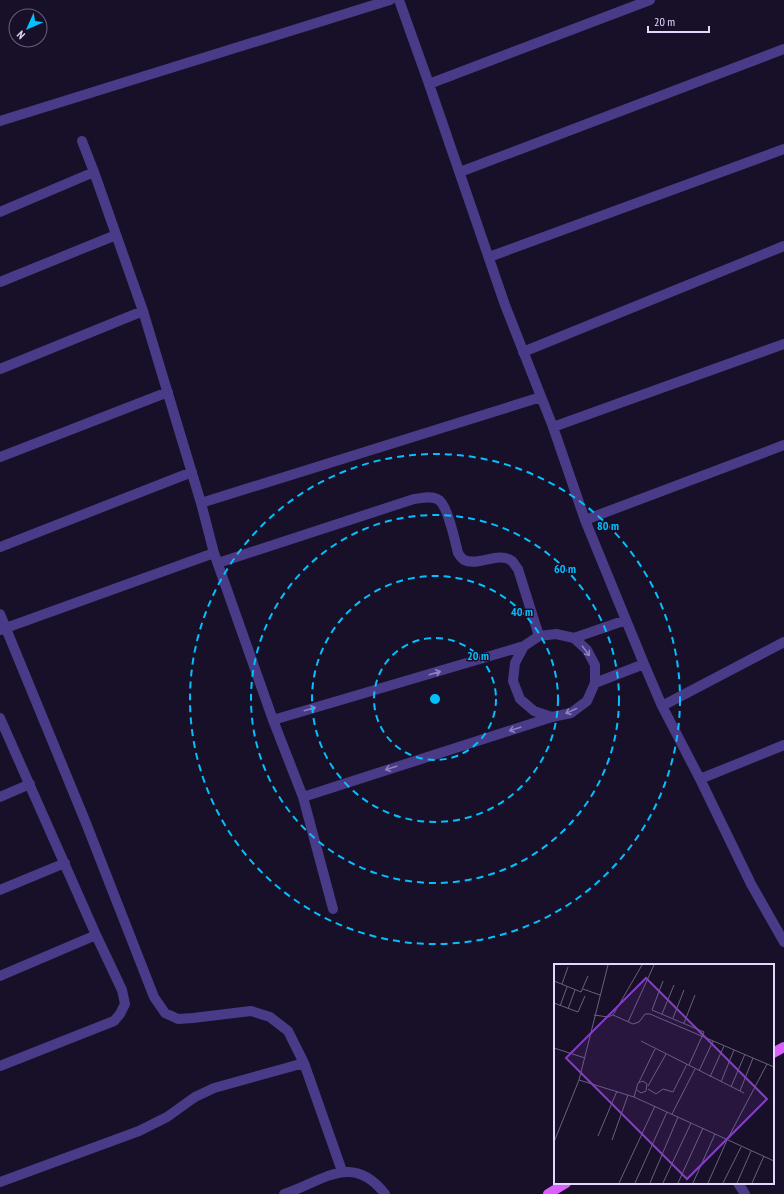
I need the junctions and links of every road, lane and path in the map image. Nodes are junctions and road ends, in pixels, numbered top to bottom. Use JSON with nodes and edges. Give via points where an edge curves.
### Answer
{"nodes":[{"id":1,"x":390,"y":0,"type":"edge"},
{"id":2,"x":398,"y":0,"type":"edge"},
{"id":3,"x":650,"y":0,"type":"edge"},
{"id":4,"x":784,"y":49,"type":"edge"},
{"id":5,"x":429,"y":84,"type":"junction"},
{"id":6,"x":0,"y":122,"type":"edge"},
{"id":7,"x":82,"y":141,"type":"dead end"},
{"id":8,"x":784,"y":149,"type":"edge"},
{"id":9,"x":94,"y":172,"type":"junction"},
{"id":10,"x":460,"y":172,"type":"junction"},
{"id":11,"x":0,"y":212,"type":"edge"},
{"id":12,"x":116,"y":235,"type":"junction"},
{"id":13,"x":784,"y":246,"type":"edge"},
{"id":14,"x":489,"y":257,"type":"junction"},
{"id":15,"x":0,"y":282,"type":"edge"},
{"id":16,"x":143,"y":311,"type":"junction"},
{"id":17,"x":784,"y":344,"type":"edge"},
{"id":18,"x":524,"y":352,"type":"junction"},
{"id":19,"x":0,"y":369,"type":"edge"},
{"id":20,"x":168,"y":392,"type":"junction"},
{"id":21,"x":541,"y":397,"type":"junction"},
{"id":22,"x":553,"y":427,"type":"junction"},
{"id":23,"x":784,"y":444,"type":"edge"},
{"id":24,"x":0,"y":457,"type":"edge"},
{"id":25,"x":192,"y":472,"type":"junction"},
{"id":26,"x":201,"y":503,"type":"junction"},
{"id":27,"x":585,"y":520,"type":"junction"},
{"id":28,"x":0,"y":547,"type":"edge"},
{"id":29,"x":214,"y":553,"type":"junction"},
{"id":30,"x":218,"y":563,"type":"junction"},
{"id":31,"x":0,"y":614,"type":"edge"},
{"id":32,"x":626,"y":620,"type":"junction"},
{"id":33,"x":3,"y":629,"type":"edge"},
{"id":34,"x":539,"y":636,"type":"junction"},
{"id":35,"x":574,"y":638,"type":"junction"},
{"id":36,"x":784,"y":642,"type":"edge"},
{"id":37,"x":524,"y":646,"type":"junction"},
{"id":38,"x":644,"y":664,"type":"junction"},
{"id":39,"x":595,"y":683,"type":"junction"},
{"id":40,"x":662,"y":706,"type":"junction"},
{"id":41,"x":552,"y":717,"type":"junction"},
{"id":42,"x":0,"y":718,"type":"edge"},
{"id":43,"x":273,"y":720,"type":"junction"},
{"id":44,"x":784,"y":745,"type":"edge"},
{"id":45,"x":700,"y":780,"type":"junction"},
{"id":46,"x":30,"y":784,"type":"junction"},
{"id":47,"x":0,"y":797,"type":"edge"},
{"id":48,"x":302,"y":797,"type":"junction"},
{"id":49,"x":64,"y":863,"type":"junction"},
{"id":50,"x":0,"y":890,"type":"edge"},
{"id":51,"x":333,"y":910,"type":"dead end"},
{"id":52,"x":96,"y":935,"type":"junction"},
{"id":53,"x":784,"y":942,"type":"edge"},
{"id":54,"x":0,"y":976,"type":"edge"},
{"id":55,"x":784,"y":1047,"type":"edge"},
{"id":56,"x":774,"y":1053,"type":"edge"},
{"id":57,"x":304,"y":1063,"type":"junction"},
{"id":58,"x":0,"y":1066,"type":"edge"},
{"id":59,"x":342,"y":1172,"type":"junction"},
{"id":60,"x":0,"y":1182,"type":"edge"},
{"id":61,"x":564,"y":1184,"type":"edge"},
{"id":62,"x":739,"y":1184,"type":"edge"},
{"id":63,"x":284,"y":1194,"type":"edge"},
{"id":64,"x":385,"y":1194,"type":"edge"},
{"id":65,"x":548,"y":1194,"type":"edge"},
{"id":66,"x":745,"y":1194,"type":"edge"}],
"edges":[{"from":1,"to":6,"type":"street"},
{"from":2,"to":5,"type":"street"},
{"from":3,"to":5,"type":"street"},
{"from":4,"to":10,"type":"street"},
{"from":5,"to":10,"type":"street"},
{"from":7,"to":9,"type":"street"},
{"from":8,"to":14,"type":"street"},
{"from":9,"to":11,"type":"street"},
{"from":9,"to":12,"type":"street"},
{"from":10,"to":14,"type":"street"},
{"from":12,"to":15,"type":"street"},
{"from":12,"to":16,"type":"street"},
{"from":13,"to":18,"type":"street"},
{"from":14,"to":18,"type":"street"},
{"from":16,"to":19,"type":"street"},
{"from":16,"to":20,"type":"street"},
{"from":17,"to":22,"type":"street"},
{"from":18,"to":21,"type":"street"},
{"from":20,"to":24,"type":"street"},
{"from":20,"to":25,"type":"street"},
{"from":21,"to":22,"type":"street"},
{"from":21,"to":26,"type":"street"},
{"from":22,"to":27,"type":"street"},
{"from":23,"to":27,"type":"street"},
{"from":25,"to":26,"type":"street"},
{"from":25,"to":28,"type":"street"},
{"from":26,"to":29,"type":"street"},
{"from":27,"to":32,"type":"street"},
{"from":29,"to":30,"type":"street"},
{"from":29,"to":33,"type":"street"},
{"from":30,"to":34,"type":"street","via":[[414,499],[438,499],[444,506],[458,553],[463,560],[470,562],[506,558],[518,569]]},
{"from":30,"to":43,"type":"street"},
{"from":31,"to":33,"type":"street"},
{"from":32,"to":35,"type":"street"},
{"from":32,"to":38,"type":"street"},
{"from":33,"to":57,"type":"street","via":[[86,823],[154,997],[165,1014],[178,1019],[251,1012],[270,1017],[288,1031]]},
{"from":34,"to":35,"type":"street","via":[[556,634]]},
{"from":34,"to":37,"type":"street"},
{"from":35,"to":39,"type":"street","one_way":true,"via":[[587,650],[595,665]]},
{"from":36,"to":40,"type":"street"},
{"from":37,"to":41,"type":"street","via":[[514,663],[513,681],[520,699],[534,712]]},
{"from":43,"to":37,"type":"street","one_way":true},
{"from":38,"to":39,"type":"street"},
{"from":38,"to":40,"type":"street"},
{"from":39,"to":41,"type":"street","one_way":true,"via":[[587,701],[571,713]]},
{"from":40,"to":45,"type":"street"},
{"from":41,"to":48,"type":"street","one_way":true},
{"from":42,"to":46,"type":"street"},
{"from":43,"to":48,"type":"street"},
{"from":44,"to":45,"type":"street"},
{"from":45,"to":53,"type":"street","via":[[751,884]]},
{"from":46,"to":47,"type":"street"},
{"from":46,"to":49,"type":"street"},
{"from":48,"to":51,"type":"street"},
{"from":49,"to":50,"type":"street"},
{"from":49,"to":52,"type":"street"},
{"from":52,"to":54,"type":"street"},
{"from":52,"to":58,"type":"street","via":[[122,990],[125,1004],[120,1014],[114,1021]]},
{"from":55,"to":56,"type":"main road"},
{"from":57,"to":59,"type":"street"},
{"from":57,"to":60,"type":"street","via":[[214,1088],[139,1131]]},
{"from":59,"to":63,"type":"street","via":[[324,1176]]},
{"from":59,"to":64,"type":"street","via":[[362,1174]]},
{"from":61,"to":65,"type":"main road"},
{"from":62,"to":66,"type":"street"}]}
